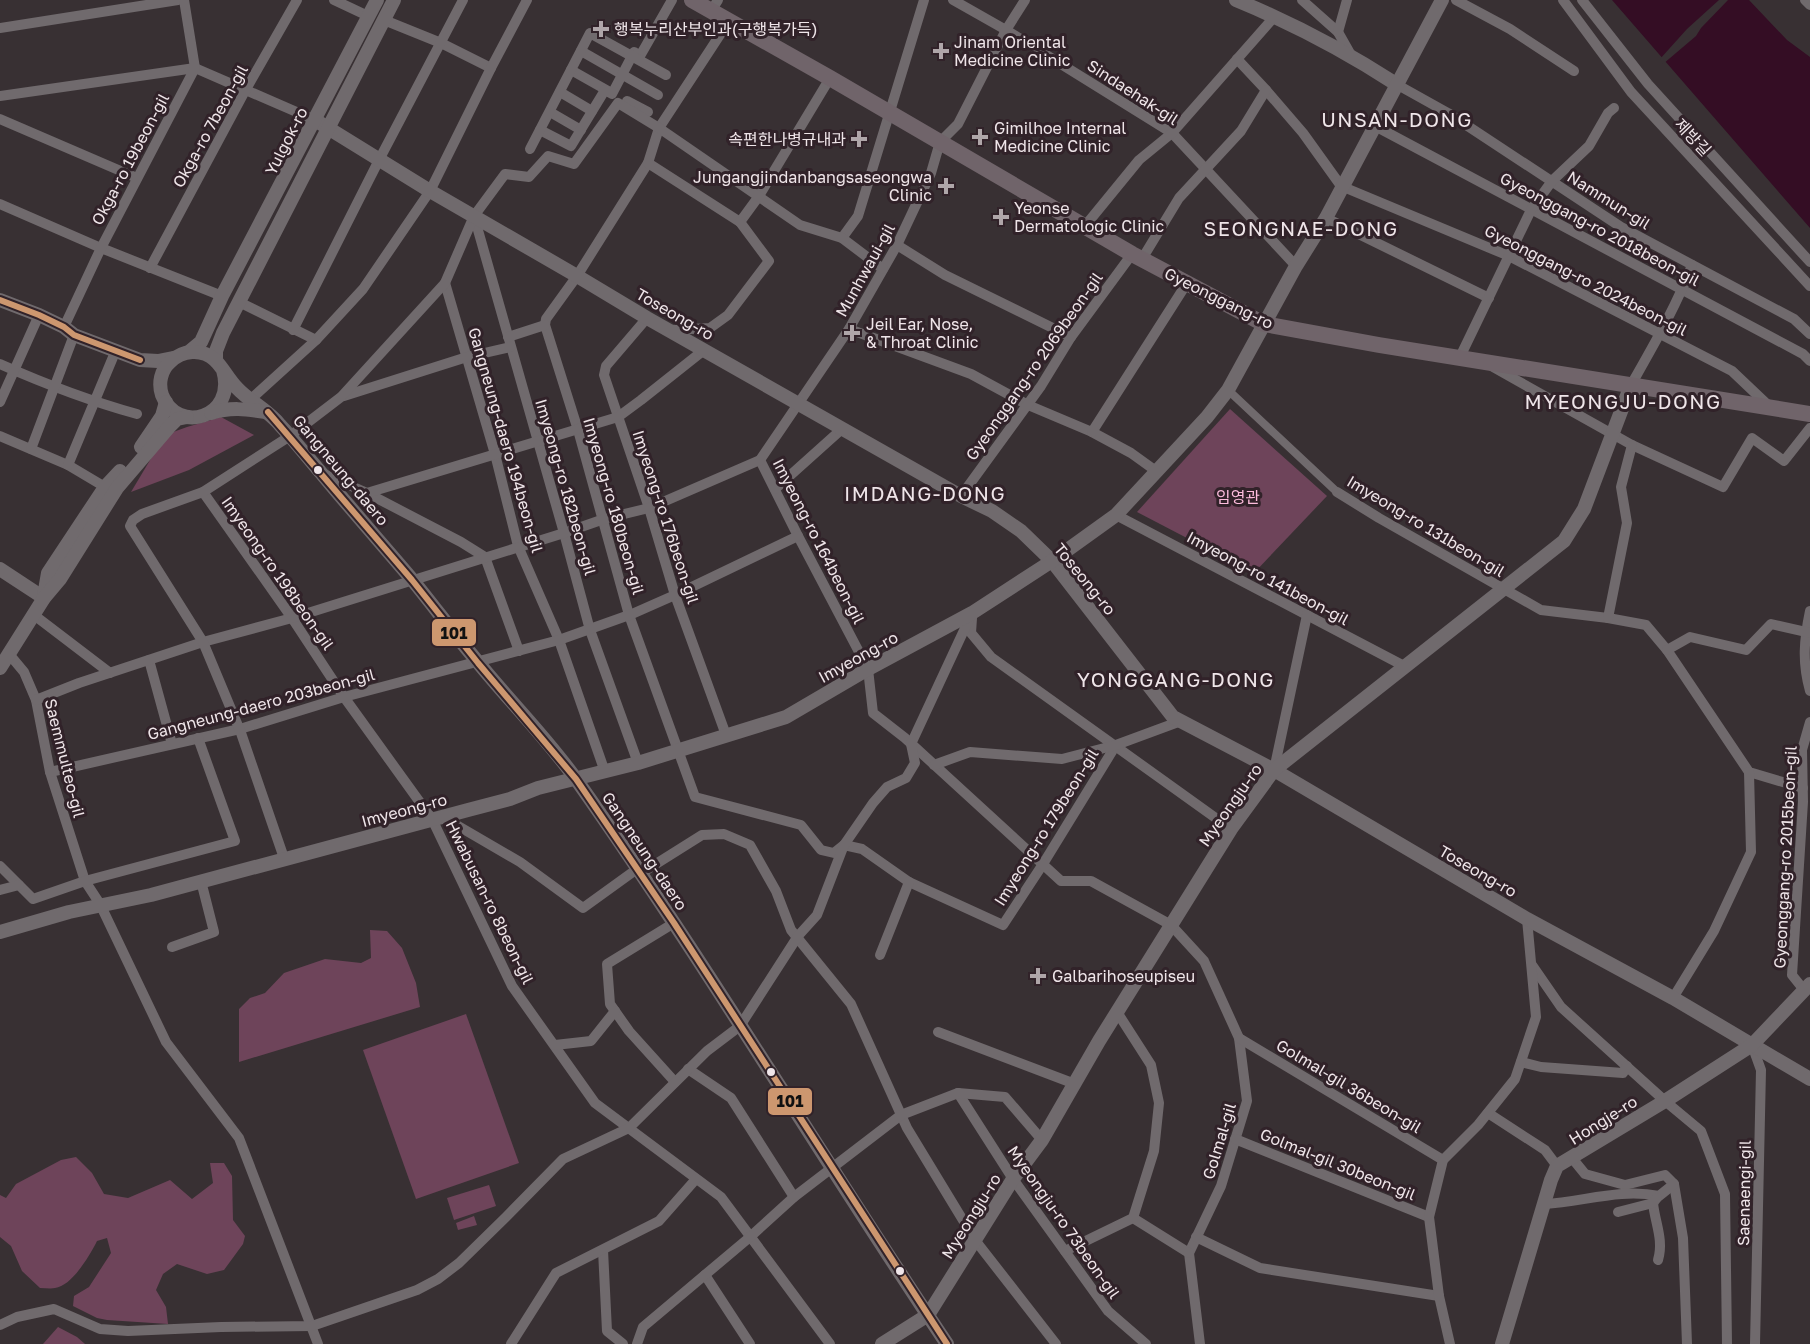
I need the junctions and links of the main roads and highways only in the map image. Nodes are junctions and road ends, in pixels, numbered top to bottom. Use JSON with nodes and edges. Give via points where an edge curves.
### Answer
{"nodes":[{"id":1,"x":692,"y":0,"type":"edge"},
{"id":2,"x":714,"y":6,"type":"edge"},
{"id":3,"x":1810,"y":414,"type":"edge"}],
"edges":[{"from":1,"to":2,"type":"main road","name":"Gyeonggang-ro"},
{"from":2,"to":3,"type":"main road","name":"Gyeonggang-ro","via":[[729,21],[1137,257],[1264,324]]}]}
